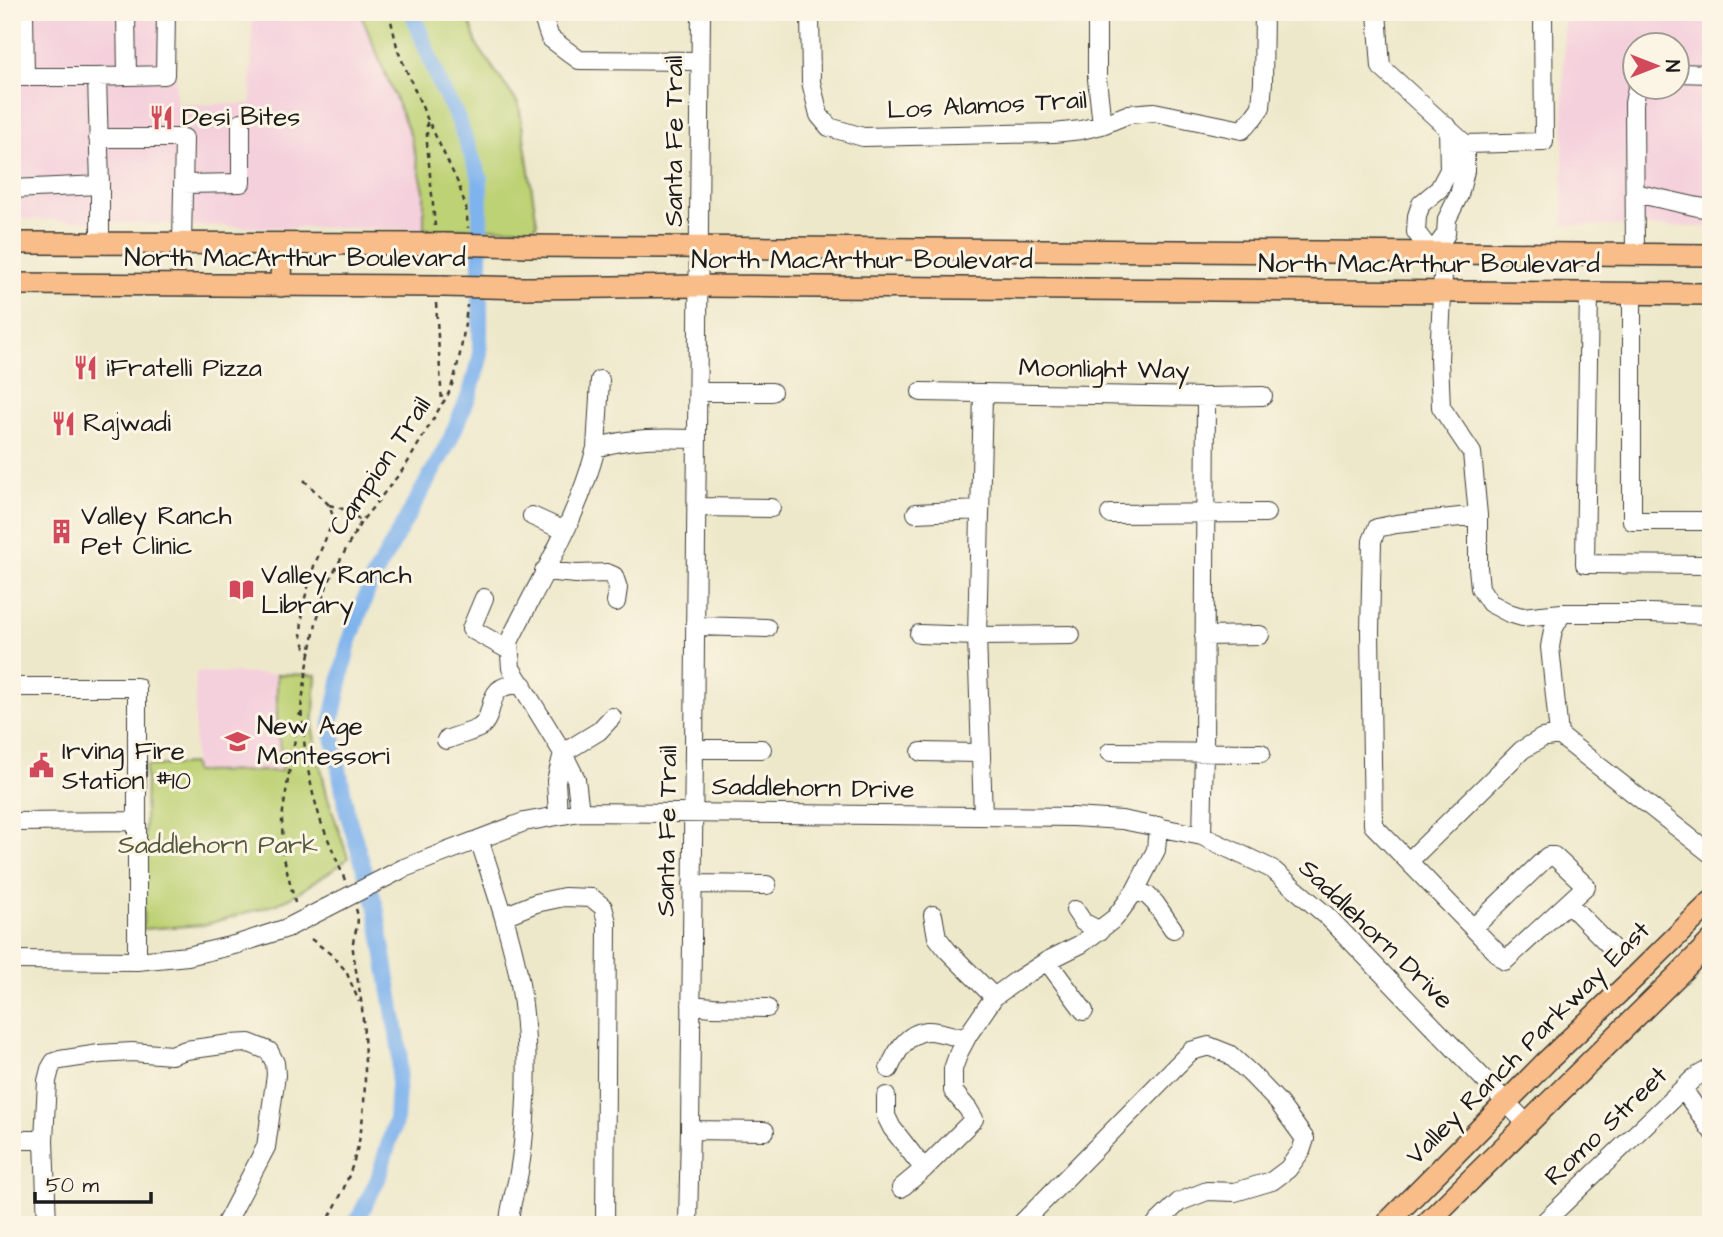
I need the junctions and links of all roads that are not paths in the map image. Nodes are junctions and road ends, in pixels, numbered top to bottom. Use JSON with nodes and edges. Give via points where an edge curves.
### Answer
{"nodes":[{"id":1,"x":24,"y":12,"type":"edge"},
{"id":2,"x":126,"y":12,"type":"edge"},
{"id":3,"x":166,"y":12,"type":"edge"},
{"id":4,"x":541,"y":12,"type":"edge"},
{"id":5,"x":701,"y":12,"type":"edge"},
{"id":6,"x":810,"y":12,"type":"edge"},
{"id":7,"x":1097,"y":12,"type":"edge"},
{"id":8,"x":1264,"y":12,"type":"edge"},
{"id":9,"x":1377,"y":12,"type":"edge"},
{"id":10,"x":1543,"y":12,"type":"edge"},
{"id":11,"x":700,"y":61,"type":"junction"},
{"id":12,"x":1692,"y":73,"type":"edge"},
{"id":13,"x":1711,"y":74,"type":"edge"},
{"id":14,"x":97,"y":76,"type":"junction"},
{"id":15,"x":127,"y":76,"type":"junction"},
{"id":16,"x":18,"y":77,"type":"edge"},
{"id":17,"x":1634,"y":102,"type":"edge"},
{"id":18,"x":241,"y":122,"type":"dead end"},
{"id":19,"x":1102,"y":125,"type":"junction"},
{"id":20,"x":1448,"y":127,"type":"junction"},
{"id":21,"x":98,"y":138,"type":"junction"},
{"id":22,"x":1465,"y":144,"type":"junction"},
{"id":23,"x":183,"y":184,"type":"junction"},
{"id":24,"x":100,"y":185,"type":"junction"},
{"id":25,"x":12,"y":189,"type":"edge"},
{"id":26,"x":1635,"y":193,"type":"junction"},
{"id":27,"x":1711,"y":209,"type":"edge"},
{"id":28,"x":12,"y":243,"type":"edge"},
{"id":29,"x":100,"y":243,"type":"junction"},
{"id":30,"x":182,"y":244,"type":"junction"},
{"id":31,"x":282,"y":244,"type":"junction"},
{"id":32,"x":699,"y":248,"type":"junction"},
{"id":33,"x":1438,"y":253,"type":"junction"},
{"id":34,"x":1635,"y":255,"type":"junction"},
{"id":35,"x":1711,"y":255,"type":"edge"},
{"id":36,"x":12,"y":284,"type":"edge"},
{"id":37,"x":281,"y":286,"type":"junction"},
{"id":38,"x":699,"y":286,"type":"junction"},
{"id":39,"x":1441,"y":292,"type":"junction"},
{"id":40,"x":1590,"y":293,"type":"junction"},
{"id":41,"x":1632,"y":294,"type":"junction"},
{"id":42,"x":1711,"y":294,"type":"edge"},
{"id":43,"x":600,"y":380,"type":"dead end"},
{"id":44,"x":698,"y":392,"type":"junction"},
{"id":45,"x":772,"y":392,"type":"dead end"},
{"id":46,"x":921,"y":392,"type":"dead end"},
{"id":47,"x":983,"y":394,"type":"junction"},
{"id":48,"x":1263,"y":396,"type":"dead end"},
{"id":49,"x":1206,"y":397,"type":"junction"},
{"id":50,"x":697,"y":439,"type":"junction"},
{"id":51,"x":596,"y":448,"type":"junction"},
{"id":52,"x":697,"y":507,"type":"junction"},
{"id":53,"x":771,"y":508,"type":"dead end"},
{"id":54,"x":979,"y":510,"type":"junction"},
{"id":55,"x":916,"y":513,"type":"dead end"},
{"id":56,"x":1266,"y":513,"type":"dead end"},
{"id":57,"x":1110,"y":514,"type":"dead end"},
{"id":58,"x":1206,"y":514,"type":"junction"},
{"id":59,"x":1478,"y":515,"type":"junction"},
{"id":60,"x":533,"y":516,"type":"dead end"},
{"id":61,"x":1711,"y":521,"type":"edge"},
{"id":62,"x":565,"y":531,"type":"junction"},
{"id":63,"x":1711,"y":565,"type":"edge"},
{"id":64,"x":544,"y":571,"type":"junction"},
{"id":65,"x":484,"y":598,"type":"dead end"},
{"id":66,"x":617,"y":601,"type":"dead end"},
{"id":67,"x":1562,"y":612,"type":"junction"},
{"id":68,"x":1711,"y":615,"type":"edge"},
{"id":69,"x":696,"y":626,"type":"junction"},
{"id":70,"x":767,"y":628,"type":"dead end"},
{"id":71,"x":919,"y":634,"type":"dead end"},
{"id":72,"x":1070,"y":635,"type":"dead end"},
{"id":73,"x":1260,"y":635,"type":"dead end"},
{"id":74,"x":977,"y":636,"type":"junction"},
{"id":75,"x":1204,"y":636,"type":"junction"},
{"id":76,"x":509,"y":650,"type":"junction"},
{"id":77,"x":523,"y":685,"type":"junction"},
{"id":78,"x":12,"y":687,"type":"edge"},
{"id":79,"x":612,"y":717,"type":"dead end"},
{"id":80,"x":1559,"y":736,"type":"junction"},
{"id":81,"x":446,"y":740,"type":"dead end"},
{"id":82,"x":694,"y":750,"type":"junction"},
{"id":83,"x":762,"y":750,"type":"dead end"},
{"id":84,"x":921,"y":752,"type":"dead end"},
{"id":85,"x":1110,"y":752,"type":"dead end"},
{"id":86,"x":1204,"y":752,"type":"junction"},
{"id":87,"x":563,"y":753,"type":"junction"},
{"id":88,"x":980,"y":753,"type":"junction"},
{"id":89,"x":1261,"y":753,"type":"dead end"},
{"id":90,"x":580,"y":812,"type":"junction"},
{"id":91,"x":693,"y":813,"type":"junction"},
{"id":92,"x":558,"y":815,"type":"junction"},
{"id":93,"x":983,"y":816,"type":"junction"},
{"id":94,"x":137,"y":821,"type":"junction"},
{"id":95,"x":12,"y":822,"type":"edge"},
{"id":96,"x":1158,"y":826,"type":"junction"},
{"id":97,"x":1202,"y":836,"type":"junction"},
{"id":98,"x":479,"y":839,"type":"junction"},
{"id":99,"x":1711,"y":854,"type":"edge"},
{"id":100,"x":1409,"y":861,"type":"junction"},
{"id":101,"x":692,"y":884,"type":"junction"},
{"id":102,"x":767,"y":885,"type":"dead end"},
{"id":103,"x":1135,"y":891,"type":"junction"},
{"id":104,"x":1711,"y":902,"type":"edge"},
{"id":105,"x":1568,"y":903,"type":"junction"},
{"id":106,"x":1075,"y":910,"type":"dead end"},
{"id":107,"x":933,"y":915,"type":"dead end"},
{"id":108,"x":504,"y":916,"type":"junction"},
{"id":109,"x":1473,"y":928,"type":"junction"},
{"id":110,"x":1174,"y":929,"type":"dead end"},
{"id":111,"x":1100,"y":931,"type":"junction"},
{"id":112,"x":1711,"y":941,"type":"edge"},
{"id":113,"x":1615,"y":951,"type":"dead end"},
{"id":114,"x":12,"y":960,"type":"edge"},
{"id":115,"x":137,"y":961,"type":"junction"},
{"id":116,"x":1047,"y":961,"type":"junction"},
{"id":117,"x":994,"y":997,"type":"junction"},
{"id":118,"x":691,"y":1005,"type":"junction"},
{"id":119,"x":767,"y":1008,"type":"dead end"},
{"id":120,"x":1084,"y":1011,"type":"dead end"},
{"id":121,"x":966,"y":1039,"type":"junction"},
{"id":122,"x":1711,"y":1068,"type":"edge"},
{"id":123,"x":889,"y":1069,"type":"dead end"},
{"id":124,"x":1683,"y":1090,"type":"junction"},
{"id":125,"x":886,"y":1096,"type":"dead end"},
{"id":126,"x":1506,"y":1102,"type":"junction"},
{"id":127,"x":1527,"y":1124,"type":"junction"},
{"id":128,"x":690,"y":1130,"type":"junction"},
{"id":129,"x":1711,"y":1130,"type":"edge"},
{"id":130,"x":765,"y":1132,"type":"dead end"},
{"id":131,"x":12,"y":1140,"type":"edge"},
{"id":132,"x":44,"y":1140,"type":"junction"},
{"id":133,"x":925,"y":1169,"type":"junction"},
{"id":134,"x":901,"y":1188,"type":"dead end"},
{"id":135,"x":47,"y":1225,"type":"edge"},
{"id":136,"x":225,"y":1225,"type":"edge"},
{"id":137,"x":509,"y":1225,"type":"edge"},
{"id":138,"x":605,"y":1225,"type":"edge"},
{"id":139,"x":688,"y":1225,"type":"edge"},
{"id":140,"x":1020,"y":1225,"type":"edge"},
{"id":141,"x":1155,"y":1225,"type":"edge"},
{"id":142,"x":1385,"y":1225,"type":"edge"},
{"id":143,"x":1425,"y":1225,"type":"edge"},
{"id":144,"x":1541,"y":1225,"type":"edge"}],
"edges":[{"from":1,"to":16,"type":"street"},
{"from":2,"to":15,"type":"street"},
{"from":3,"to":15,"type":"street","via":[[165,75]]},
{"from":4,"to":11,"type":"street","via":[[550,38],[579,60]]},
{"from":5,"to":11,"type":"street","name":"Santa Fe Trail"},
{"from":6,"to":19,"type":"street","name":"Los Alamos Trail","via":[[811,82],[819,115],[829,127],[863,136],[891,136],[1054,133]]},
{"from":7,"to":19,"type":"street"},
{"from":8,"to":19,"type":"street","name":"Los Alamos Trail","via":[[1261,107],[1242,130],[1154,112],[1129,114]]},
{"from":9,"to":20,"type":"street","via":[[1381,67]]},
{"from":10,"to":22,"type":"street","via":[[1544,142]]},
{"from":11,"to":32,"type":"street","name":"Santa Fe Trail"},
{"from":12,"to":13,"type":"street"},
{"from":14,"to":15,"type":"street"},
{"from":14,"to":16,"type":"street"},
{"from":14,"to":21,"type":"street"},
{"from":17,"to":26,"type":"street"},
{"from":18,"to":23,"type":"street","via":[[241,183]]},
{"from":20,"to":22,"type":"street"},
{"from":20,"to":33,"type":"street","via":[[1448,170],[1417,216],[1416,232]]},
{"from":21,"to":23,"type":"street","via":[[184,138]]},
{"from":21,"to":24,"type":"street"},
{"from":22,"to":33,"type":"street","via":[[1465,171]]},
{"from":23,"to":30,"type":"street"},
{"from":24,"to":25,"type":"street"},
{"from":24,"to":29,"type":"street"},
{"from":26,"to":27,"type":"street"},
{"from":26,"to":34,"type":"street"},
{"from":28,"to":29,"type":"main road","name":"North MacArthur Boulevard"},
{"from":29,"to":30,"type":"main road","name":"North MacArthur Boulevard"},
{"from":30,"to":31,"type":"main road","name":"North MacArthur Boulevard"},
{"from":31,"to":32,"type":"main road","name":"North MacArthur Boulevard","bridge":true,"via":[[440,238],[527,246]]},
{"from":31,"to":37,"type":"main road"},
{"from":32,"to":33,"type":"main road","name":"North MacArthur Boulevard"},
{"from":32,"to":38,"type":"street","name":"Santa Fe Trail"},
{"from":33,"to":34,"type":"main road","name":"North MacArthur Boulevard"},
{"from":33,"to":39,"type":"street"},
{"from":34,"to":35,"type":"main road","name":"North MacArthur Boulevard"},
{"from":36,"to":37,"type":"main road","name":"North MacArthur Boulevard"},
{"from":37,"to":38,"type":"main road","name":"North MacArthur Boulevard","bridge":true,"via":[[439,293]]},
{"from":38,"to":39,"type":"main road","name":"North MacArthur Boulevard"},
{"from":38,"to":44,"type":"street","name":"Santa Fe Trail"},
{"from":39,"to":40,"type":"main road","name":"North MacArthur Boulevard"},
{"from":39,"to":59,"type":"street","via":[[1441,407],[1472,453]]},
{"from":40,"to":41,"type":"main road","name":"North MacArthur Boulevard"},
{"from":40,"to":63,"type":"street","via":[[1585,564]]},
{"from":41,"to":42,"type":"main road","name":"North MacArthur Boulevard"},
{"from":41,"to":61,"type":"street","via":[[1632,521]]},
{"from":43,"to":51,"type":"street"},
{"from":44,"to":45,"type":"street"},
{"from":44,"to":50,"type":"street","name":"Santa Fe Trail"},
{"from":46,"to":47,"type":"street"},
{"from":47,"to":49,"type":"street","name":"Moonlight Way"},
{"from":47,"to":54,"type":"street","name":"Moonlight Way"},
{"from":48,"to":49,"type":"street"},
{"from":49,"to":58,"type":"street","name":"Moonlight Way"},
{"from":50,"to":51,"type":"street","via":[[616,441]]},
{"from":50,"to":52,"type":"street","name":"Santa Fe Trail"},
{"from":51,"to":62,"type":"street"},
{"from":52,"to":53,"type":"street"},
{"from":52,"to":69,"type":"street","name":"Santa Fe Trail"},
{"from":54,"to":55,"type":"street"},
{"from":54,"to":74,"type":"street","name":"Moonlight Way"},
{"from":56,"to":58,"type":"street"},
{"from":57,"to":58,"type":"street"},
{"from":58,"to":75,"type":"street","name":"Moonlight Way"},
{"from":59,"to":67,"type":"street","via":[[1480,588],[1490,603],[1522,617]]},
{"from":59,"to":100,"type":"street","via":[[1377,528],[1372,541],[1373,825]]},
{"from":60,"to":62,"type":"street"},
{"from":62,"to":64,"type":"street"},
{"from":64,"to":66,"type":"street","via":[[607,573],[614,576]]},
{"from":64,"to":76,"type":"street"},
{"from":65,"to":76,"type":"street","via":[[471,629]]},
{"from":67,"to":68,"type":"street"},
{"from":67,"to":80,"type":"street","via":[[1550,647]]},
{"from":69,"to":70,"type":"street"},
{"from":69,"to":82,"type":"street","name":"Santa Fe Trail"},
{"from":71,"to":74,"type":"street"},
{"from":72,"to":74,"type":"street"},
{"from":73,"to":75,"type":"street"},
{"from":74,"to":88,"type":"street","name":"Moonlight Way"},
{"from":75,"to":86,"type":"street","name":"Moonlight Way"},
{"from":76,"to":77,"type":"street","via":[[511,668]]},
{"from":77,"to":81,"type":"street","via":[[500,688],[479,728]]},
{"from":77,"to":87,"type":"street"},
{"from":78,"to":94,"type":"street","via":[[137,687]]},
{"from":79,"to":87,"type":"street"},
{"from":80,"to":99,"type":"street"},
{"from":80,"to":100,"type":"street","via":[[1542,738],[1522,750]]},
{"from":82,"to":83,"type":"street"},
{"from":82,"to":91,"type":"street","name":"Santa Fe Trail"},
{"from":84,"to":88,"type":"street"},
{"from":85,"to":86,"type":"street"},
{"from":86,"to":89,"type":"street"},
{"from":86,"to":97,"type":"street","name":"Moonlight Way"},
{"from":87,"to":90,"type":"street","via":[[576,779]]},
{"from":87,"to":92,"type":"street","via":[[556,781]]},
{"from":88,"to":93,"type":"street","name":"Moonlight Way"},
{"from":90,"to":91,"type":"street","name":"Saddlehorn Drive"},
{"from":90,"to":92,"type":"street","name":"Saddlehorn Drive"},
{"from":91,"to":93,"type":"street","name":"Saddlehorn Drive"},
{"from":91,"to":101,"type":"street","name":"Santa Fe Trail"},
{"from":92,"to":98,"type":"street","name":"Saddlehorn Drive"},
{"from":93,"to":96,"type":"street","name":"Saddlehorn Drive","via":[[1110,819]]},
{"from":94,"to":95,"type":"street"},
{"from":94,"to":115,"type":"street"},
{"from":96,"to":97,"type":"street","name":"Saddlehorn Drive"},
{"from":96,"to":103,"type":"street","via":[[1156,850]]},
{"from":97,"to":126,"type":"street","name":"Saddlehorn Drive","via":[[1272,869],[1304,895]]},
{"from":98,"to":108,"type":"street"},
{"from":98,"to":115,"type":"street","name":"Saddlehorn Drive","bridge":true,"via":[[404,868],[287,928],[188,956]]},
{"from":100,"to":109,"type":"street"},
{"from":101,"to":102,"type":"street"},
{"from":101,"to":118,"type":"street","name":"Santa Fe Trail"},
{"from":103,"to":110,"type":"street","via":[[1147,895]]},
{"from":103,"to":111,"type":"street"},
{"from":104,"to":126,"type":"main road","name":"Valley Ranch Parkway East"},
{"from":105,"to":109,"type":"street","via":[[1505,961]]},
{"from":105,"to":109,"type":"street","via":[[1586,886],[1554,856],[1548,856]]},
{"from":105,"to":113,"type":"street"},
{"from":106,"to":111,"type":"street","via":[[1083,922]]},
{"from":107,"to":117,"type":"street","via":[[937,937]]},
{"from":108,"to":137,"type":"street","via":[[519,975],[527,1082]]},
{"from":108,"to":138,"type":"street","via":[[564,897],[593,898],[603,907],[607,922]]},
{"from":111,"to":116,"type":"street"},
{"from":112,"to":127,"type":"main road"},
{"from":114,"to":115,"type":"street","name":"Saddlehorn Drive"},
{"from":116,"to":117,"type":"street"},
{"from":116,"to":120,"type":"street"},
{"from":117,"to":121,"type":"street"},
{"from":118,"to":119,"type":"street"},
{"from":118,"to":128,"type":"street","name":"Santa Fe Trail"},
{"from":121,"to":123,"type":"street","via":[[928,1031],[920,1034],[901,1045]]},
{"from":121,"to":133,"type":"street","via":[[953,1069],[953,1091],[974,1119]]},
{"from":122,"to":124,"type":"street","name":"Romo Street"},
{"from":124,"to":129,"type":"street"},
{"from":124,"to":144,"type":"street","name":"Romo Street"},
{"from":125,"to":133,"type":"street","via":[[886,1116],[892,1128]]},
{"from":126,"to":127,"type":"street","name":"Saddlehorn Drive"},
{"from":126,"to":142,"type":"main road","name":"Valley Ranch Parkway East"},
{"from":127,"to":143,"type":"main road"},
{"from":128,"to":130,"type":"street"},
{"from":128,"to":139,"type":"street","name":"Santa Fe Trail"},
{"from":131,"to":132,"type":"street"},
{"from":132,"to":135,"type":"street"},
{"from":132,"to":136,"type":"street","via":[[47,1081],[54,1062],[110,1053],[171,1055],[230,1044],[262,1047],[273,1056],[276,1075],[266,1147]]},
{"from":133,"to":134,"type":"street"},
{"from":140,"to":141,"type":"street","via":[[1191,1051],[1209,1046],[1229,1054],[1251,1074],[1305,1139],[1288,1169],[1272,1181],[1235,1192],[1207,1191],[1179,1202]]}]}
